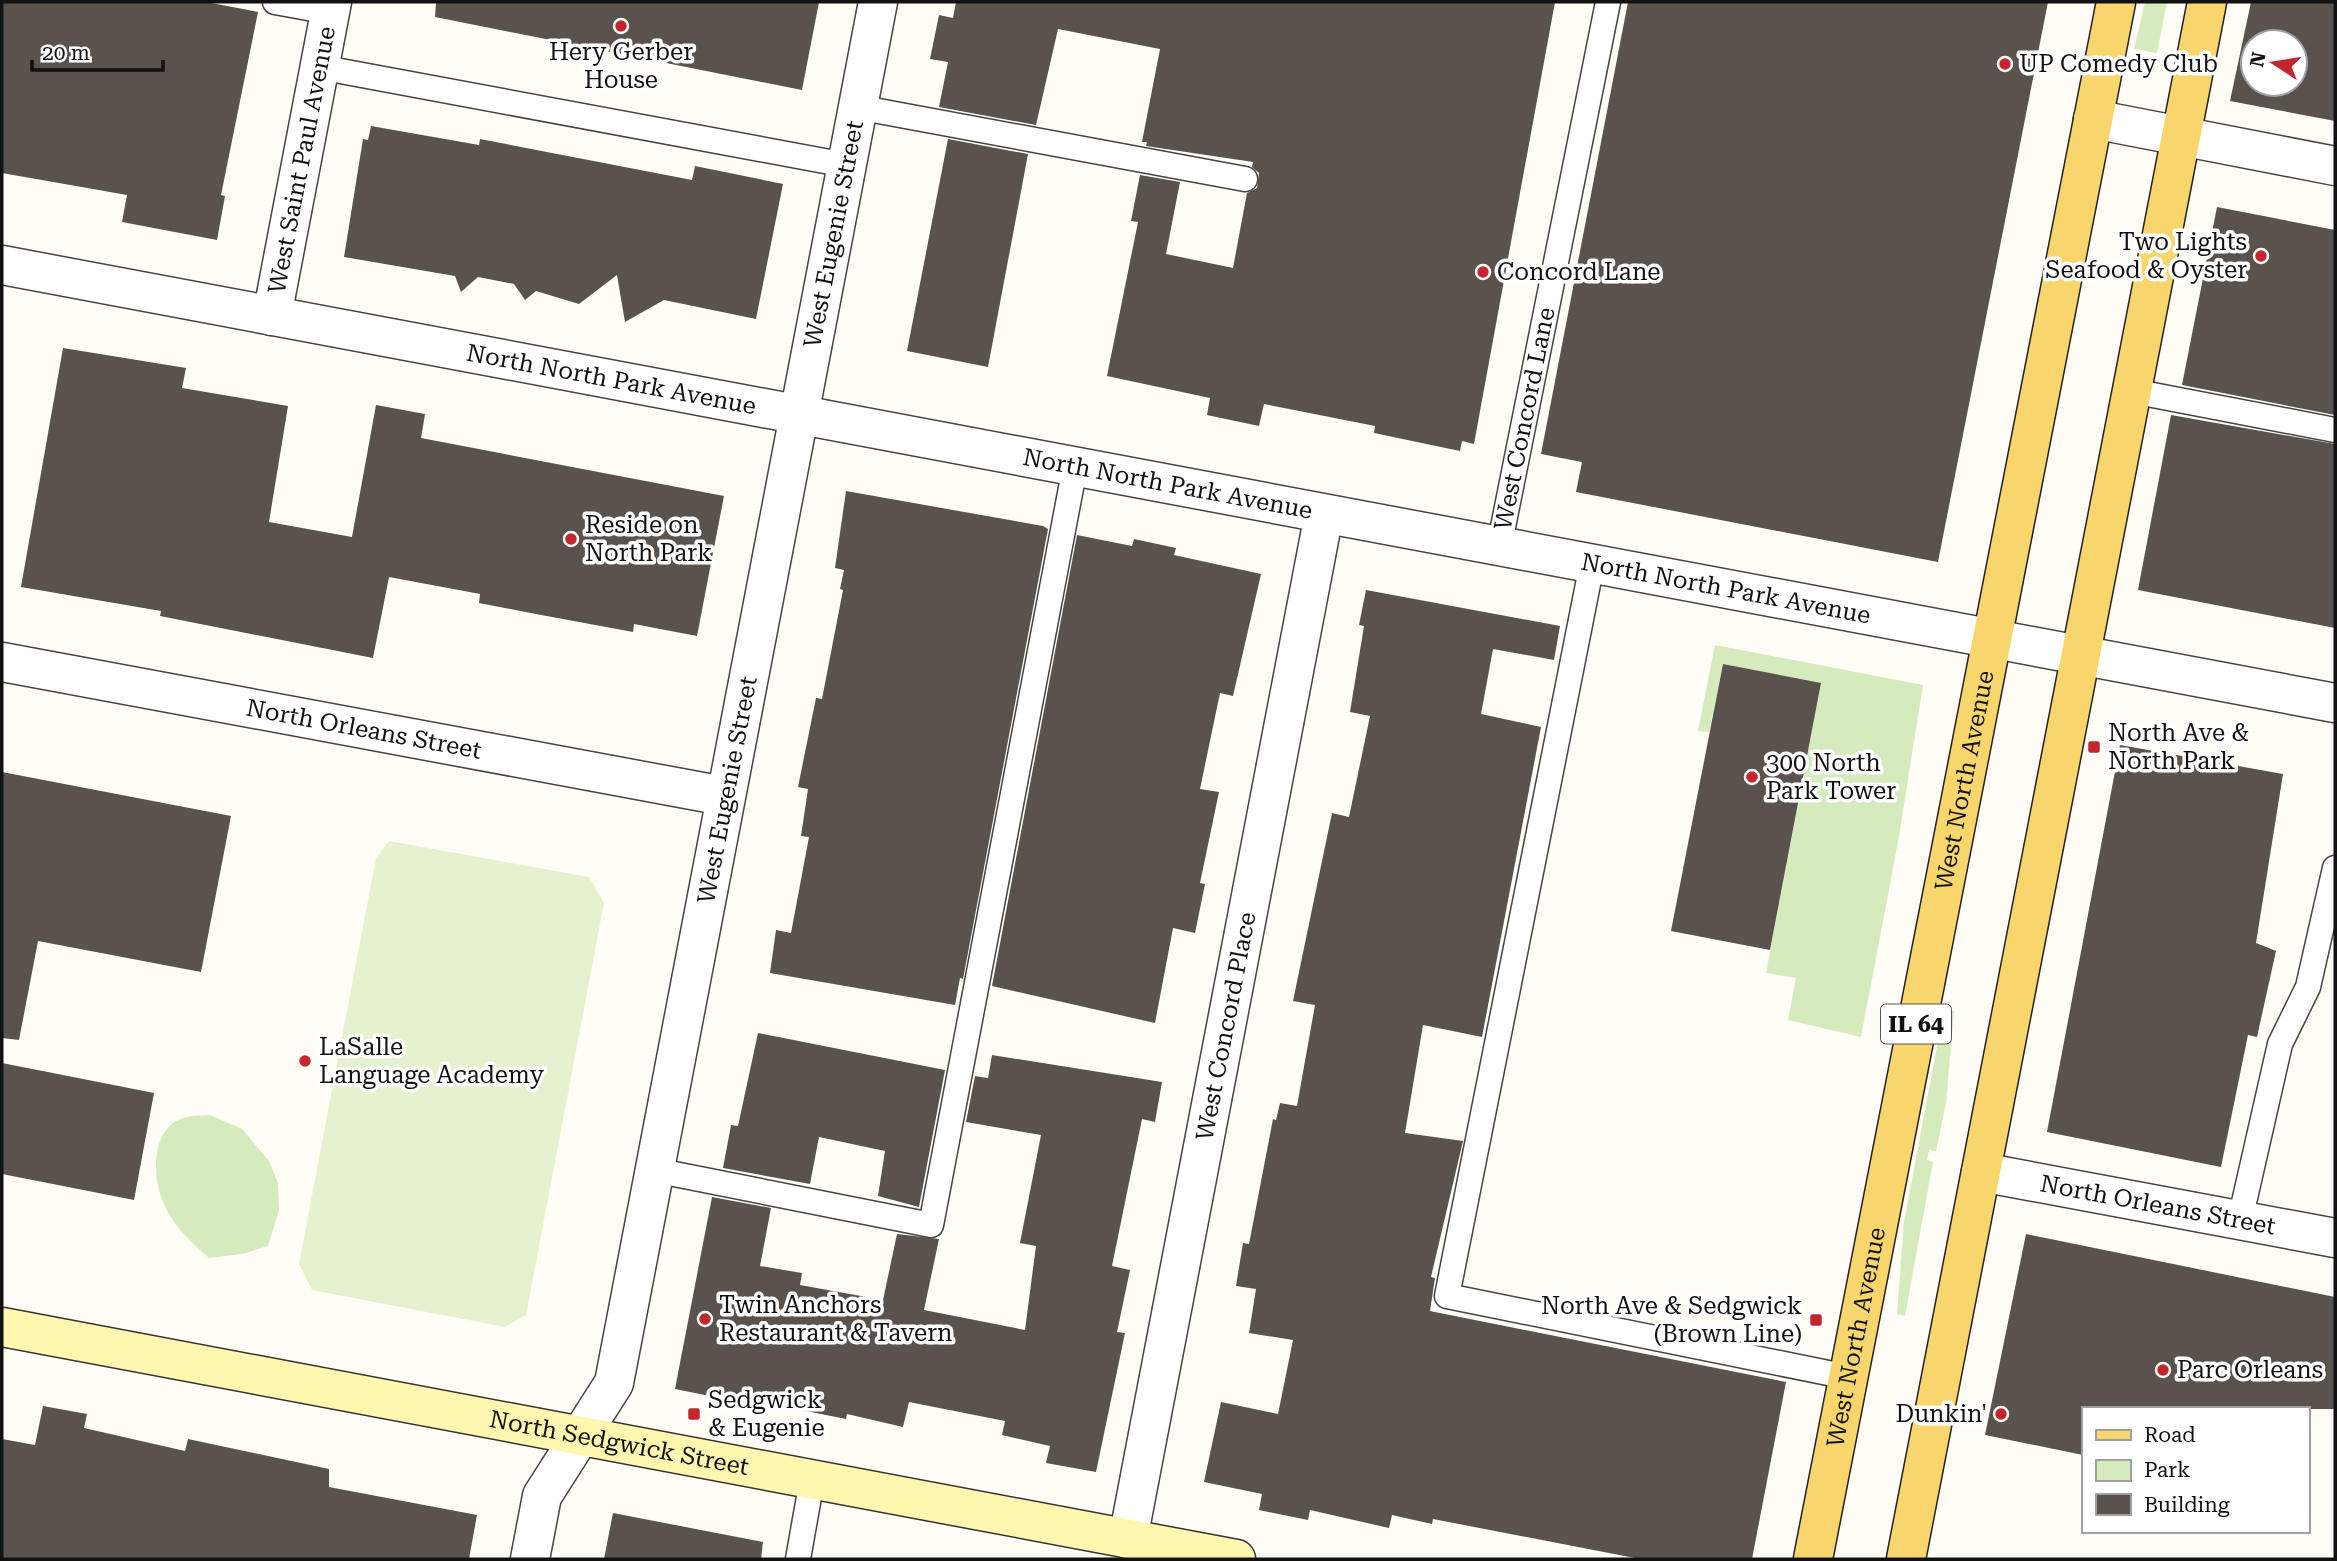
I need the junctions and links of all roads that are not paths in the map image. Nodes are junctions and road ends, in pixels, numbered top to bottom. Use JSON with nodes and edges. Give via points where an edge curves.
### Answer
{"nodes":[{"id":1,"x":275,"y":2,"type":"edge"},
{"id":2,"x":878,"y":2,"type":"edge"},
{"id":3,"x":1608,"y":2,"type":"edge"},
{"id":4,"x":2116,"y":2,"type":"edge"},
{"id":5,"x":2207,"y":2,"type":"edge"},
{"id":6,"x":331,"y":7,"type":"edge"},
{"id":7,"x":319,"y":67,"type":"junction"},
{"id":8,"x":857,"y":107,"type":"junction"},
{"id":9,"x":2093,"y":120,"type":"junction"},
{"id":10,"x":2180,"y":136,"type":"junction"},
{"id":11,"x":846,"y":165,"type":"junction"},
{"id":12,"x":2335,"y":166,"type":"edge"},
{"id":13,"x":1245,"y":178,"type":"dead end"},
{"id":14,"x":2,"y":265,"type":"edge"},
{"id":15,"x":272,"y":316,"type":"junction"},
{"id":16,"x":2132,"y":391,"type":"junction"},
{"id":17,"x":797,"y":415,"type":"junction"},
{"id":18,"x":2335,"y":429,"type":"edge"},
{"id":19,"x":1075,"y":467,"type":"junction"},
{"id":20,"x":1324,"y":514,"type":"junction"},
{"id":21,"x":1499,"y":547,"type":"junction"},
{"id":22,"x":1592,"y":564,"type":"junction"},
{"id":23,"x":1990,"y":639,"type":"junction"},
{"id":24,"x":2082,"y":656,"type":"junction"},
{"id":25,"x":2,"y":662,"type":"edge"},
{"id":26,"x":2335,"y":703,"type":"edge"},
{"id":27,"x":724,"y":796,"type":"junction"},
{"id":28,"x":2335,"y":868,"type":"edge"},
{"id":29,"x":654,"y":1170,"type":"junction"},
{"id":30,"x":1981,"y":1172,"type":"junction"},
{"id":31,"x":2240,"y":1220,"type":"junction"},
{"id":32,"x":2335,"y":1238,"type":"edge"},
{"id":33,"x":2,"y":1327,"type":"edge"},
{"id":34,"x":1848,"y":1377,"type":"junction"},
{"id":35,"x":579,"y":1436,"type":"junction"},
{"id":36,"x":812,"y":1480,"type":"junction"},
{"id":37,"x":1128,"y":1539,"type":"junction"},
{"id":38,"x":530,"y":1559,"type":"edge"},
{"id":39,"x":798,"y":1559,"type":"edge"},
{"id":40,"x":1236,"y":1559,"type":"edge"},
{"id":41,"x":1813,"y":1559,"type":"edge"},
{"id":42,"x":1906,"y":1559,"type":"edge"}],
"edges":[{"from":1,"to":6,"type":"lane"},
{"from":2,"to":8,"type":"street","name":"West Eugenie Street"},
{"from":3,"to":21,"type":"lane","name":"West Concord Lane"},
{"from":4,"to":9,"type":"main road","name":"West North Avenue","number":"IL 64"},
{"from":5,"to":10,"type":"main road"},
{"from":6,"to":7,"type":"street","name":"West Saint Paul Avenue"},
{"from":7,"to":11,"type":"lane"},
{"from":7,"to":15,"type":"street","name":"West Saint Paul Avenue"},
{"from":8,"to":11,"type":"street","name":"West Eugenie Street"},
{"from":8,"to":13,"type":"lane"},
{"from":9,"to":10,"type":"street"},
{"from":9,"to":23,"type":"main road","name":"West North Avenue","number":"IL 64"},
{"from":10,"to":12,"type":"street"},
{"from":10,"to":16,"type":"main road"},
{"from":11,"to":17,"type":"street","name":"West Eugenie Street"},
{"from":14,"to":15,"type":"street","name":"North North Park Avenue"},
{"from":15,"to":17,"type":"street","name":"North North Park Avenue"},
{"from":16,"to":18,"type":"lane"},
{"from":16,"to":24,"type":"main road"},
{"from":17,"to":19,"type":"street","name":"North North Park Avenue"},
{"from":17,"to":27,"type":"street","name":"West Eugenie Street"},
{"from":19,"to":20,"type":"street","name":"North North Park Avenue"},
{"from":19,"to":29,"type":"lane","via":[[931,1225]]},
{"from":20,"to":21,"type":"street","name":"North North Park Avenue"},
{"from":20,"to":37,"type":"street","name":"West Concord Place"},
{"from":21,"to":22,"type":"street","name":"North North Park Avenue"},
{"from":22,"to":23,"type":"street","name":"North North Park Avenue"},
{"from":22,"to":34,"type":"lane","via":[[1447,1296]]},
{"from":23,"to":24,"type":"street","name":"North North Park Avenue"},
{"from":23,"to":34,"type":"main road","name":"West North Avenue","number":"IL 64"},
{"from":24,"to":26,"type":"street","name":"North North Park Avenue"},
{"from":24,"to":30,"type":"main road"},
{"from":25,"to":27,"type":"street","name":"North Orleans Street"},
{"from":27,"to":29,"type":"street","name":"West Eugenie Street"},
{"from":28,"to":31,"type":"lane","via":[[2308,987],[2280,1044]]},
{"from":29,"to":35,"type":"street","name":"West Eugenie Street","via":[[614,1383]]},
{"from":30,"to":31,"type":"street","name":"North Orleans Street"},
{"from":30,"to":42,"type":"main road"},
{"from":31,"to":32,"type":"street","name":"North Orleans Street"},
{"from":33,"to":35,"type":"street","name":"North Sedgwick Street"},
{"from":34,"to":41,"type":"main road","name":"West North Avenue","number":"IL 64"},
{"from":35,"to":36,"type":"street","name":"North Sedgwick Street"},
{"from":35,"to":38,"type":"street","name":"West Eugenie Street","via":[[542,1496]]},
{"from":36,"to":37,"type":"street","name":"North Sedgwick Street"},
{"from":36,"to":39,"type":"lane"},
{"from":37,"to":40,"type":"street","name":"North Sedgwick Street"}]}
